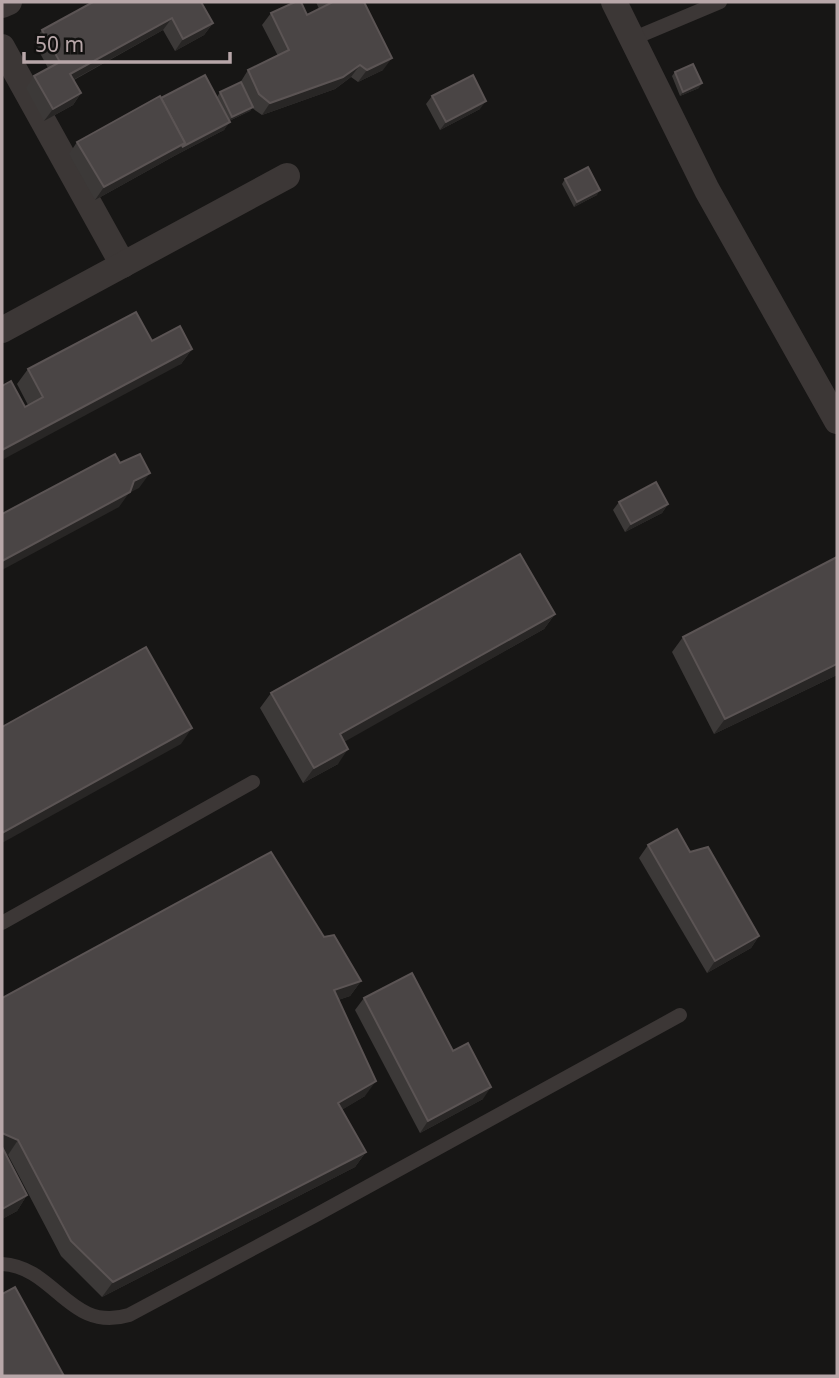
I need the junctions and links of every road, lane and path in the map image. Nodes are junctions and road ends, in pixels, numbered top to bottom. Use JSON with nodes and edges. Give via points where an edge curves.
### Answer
{"nodes":[{"id":1,"x":9,"y":2,"type":"edge"},
{"id":2,"x":614,"y":2,"type":"edge"},
{"id":3,"x":720,"y":2,"type":"edge"},
{"id":4,"x":2,"y":5,"type":"edge"},
{"id":5,"x":632,"y":39,"type":"junction"},
{"id":6,"x":2,"y":47,"type":"edge"},
{"id":7,"x":286,"y":176,"type":"dead end"},
{"id":8,"x":123,"y":265,"type":"junction"},
{"id":9,"x":2,"y":330,"type":"edge"},
{"id":10,"x":837,"y":421,"type":"edge"},
{"id":11,"x":253,"y":782,"type":"dead end"},
{"id":12,"x":2,"y":923,"type":"edge"},
{"id":13,"x":680,"y":1015,"type":"dead end"},
{"id":14,"x":2,"y":1265,"type":"edge"}],
"edges":[{"from":1,"to":4,"type":"street"},
{"from":2,"to":5,"type":"street"},
{"from":3,"to":5,"type":"lane"},
{"from":5,"to":10,"type":"street","via":[[707,190]]},
{"from":6,"to":8,"type":"street"},
{"from":7,"to":8,"type":"street"},
{"from":8,"to":9,"type":"street"},
{"from":11,"to":12,"type":"lane"},
{"from":13,"to":14,"type":"lane","via":[[129,1315],[116,1319],[84,1315],[34,1273]]}]}
